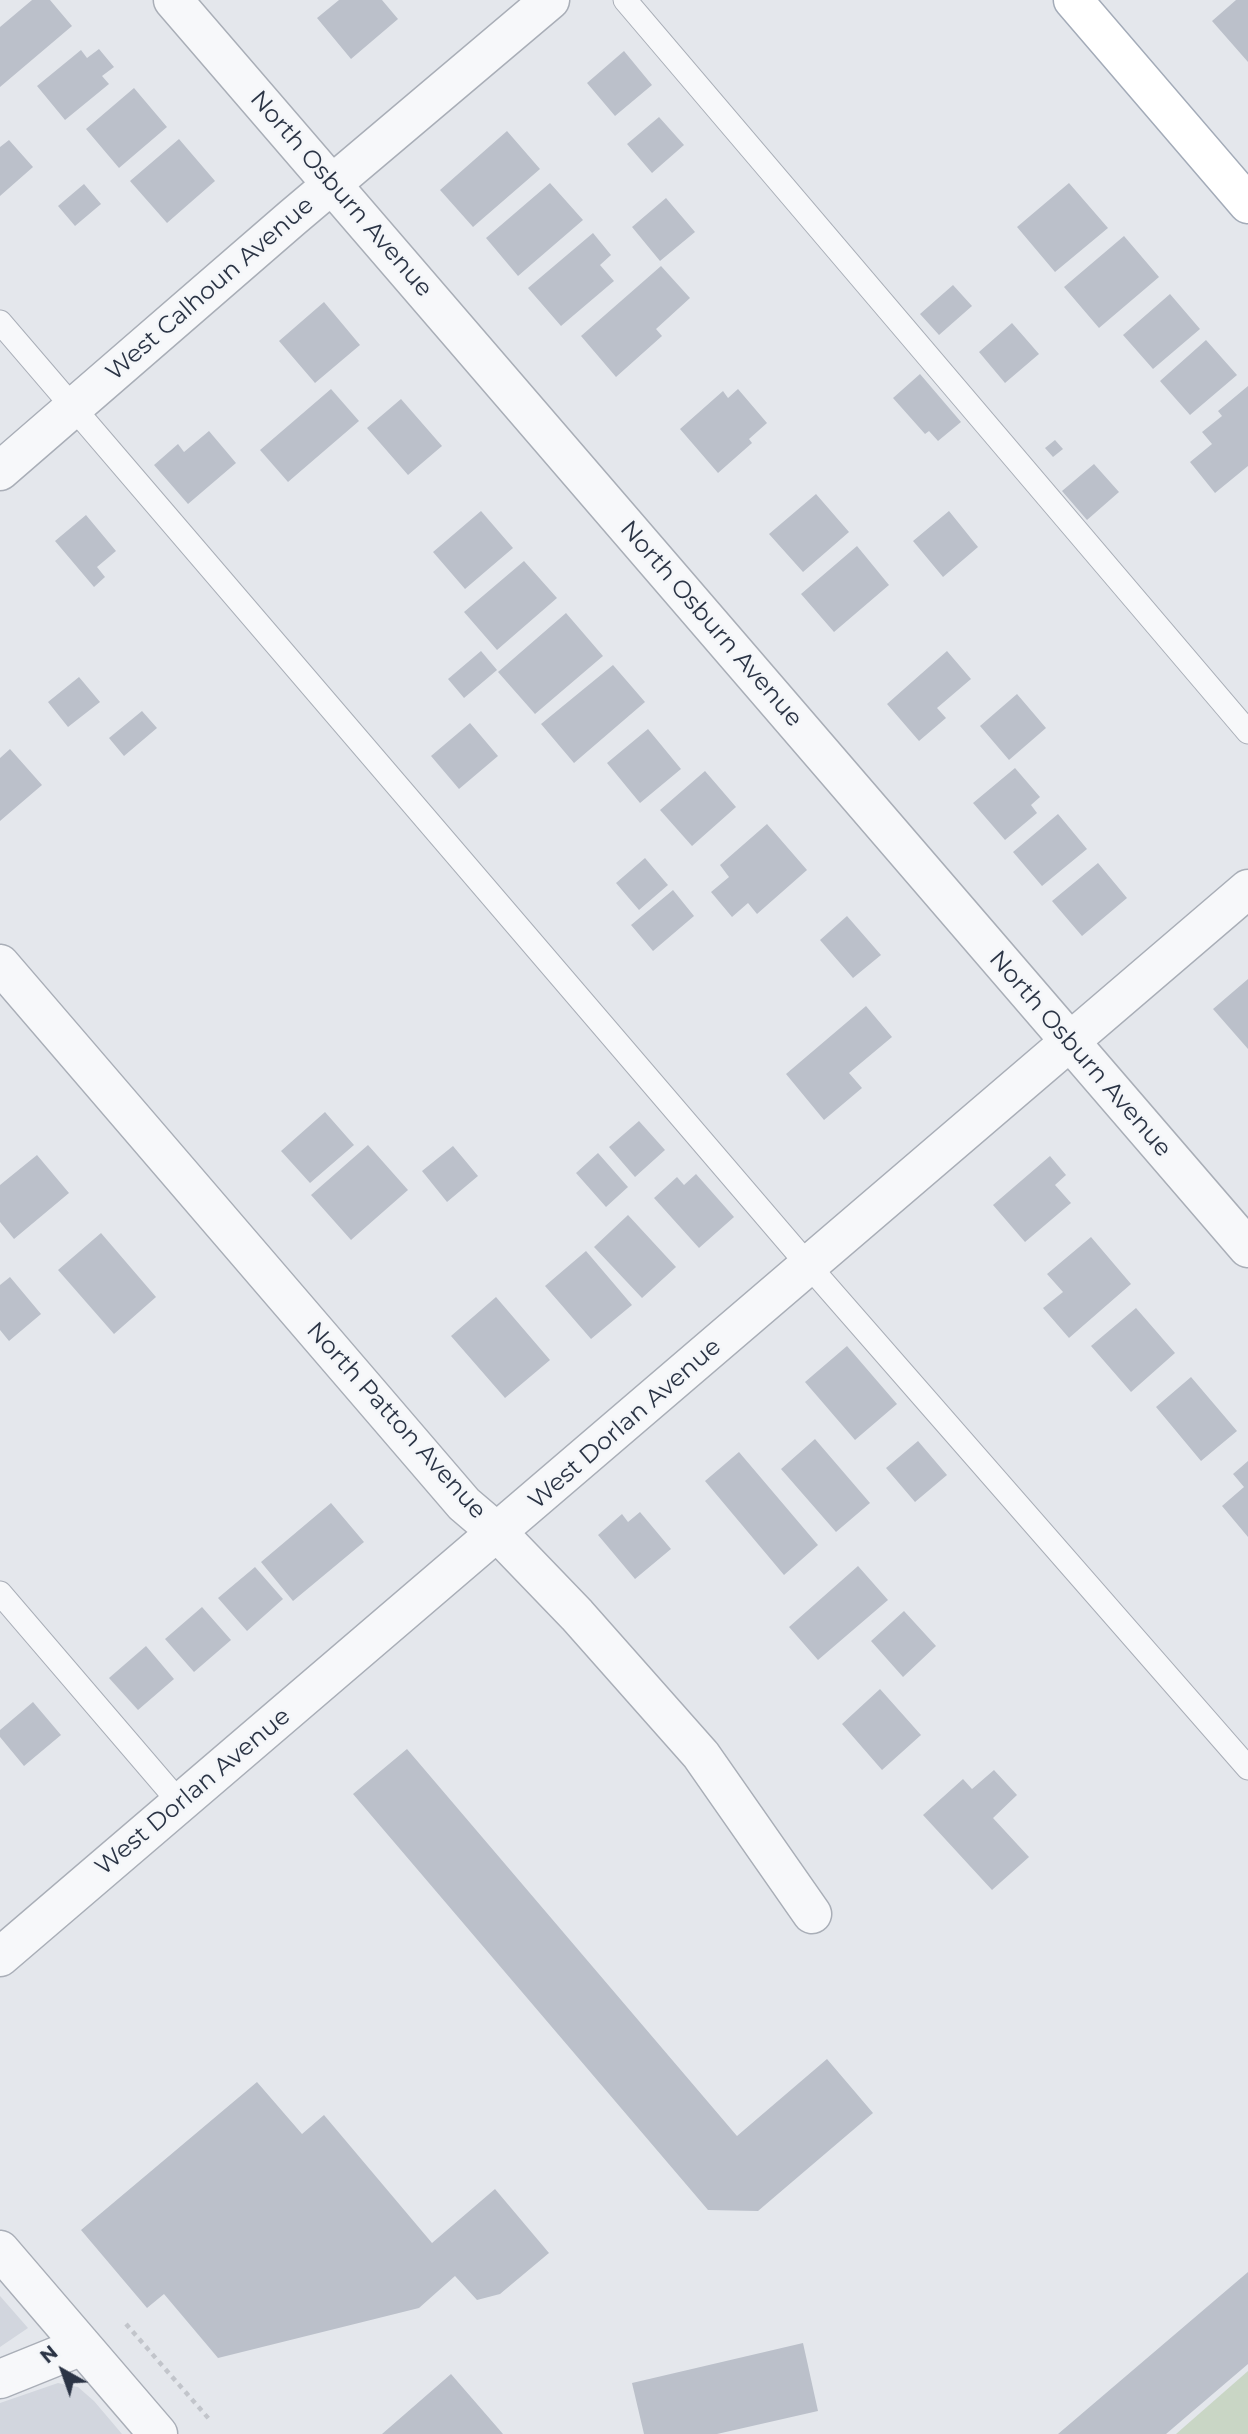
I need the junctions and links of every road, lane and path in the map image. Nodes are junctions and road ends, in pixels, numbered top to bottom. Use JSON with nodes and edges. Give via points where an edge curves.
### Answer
{"nodes":[{"id":1,"x":173,"y":0,"type":"edge"},
{"id":2,"x":550,"y":0,"type":"edge"},
{"id":3,"x":625,"y":0,"type":"edge"},
{"id":4,"x":1073,"y":0,"type":"edge"},
{"id":5,"x":333,"y":183,"type":"junction"},
{"id":6,"x":1248,"y":204,"type":"edge"},
{"id":7,"x":0,"y":322,"type":"edge"},
{"id":8,"x":74,"y":408,"type":"junction"},
{"id":9,"x":0,"y":471,"type":"edge"},
{"id":10,"x":1248,"y":732,"type":"edge"},
{"id":11,"x":1248,"y":889,"type":"edge"},
{"id":12,"x":0,"y":964,"type":"edge"},
{"id":13,"x":1069,"y":1041,"type":"junction"},
{"id":14,"x":1248,"y":1248,"type":"edge"},
{"id":15,"x":809,"y":1266,"type":"junction"},
{"id":16,"x":498,"y":1533,"type":"junction"},
{"id":17,"x":0,"y":1593,"type":"edge"},
{"id":18,"x":1248,"y":1768,"type":"edge"},
{"id":19,"x":180,"y":1803,"type":"junction"},
{"id":20,"x":812,"y":1914,"type":"dead end"},
{"id":21,"x":0,"y":1956,"type":"edge"},
{"id":22,"x":0,"y":2250,"type":"edge"},
{"id":23,"x":126,"y":2324,"type":"dead end"},
{"id":24,"x":82,"y":2346,"type":"junction"},
{"id":25,"x":0,"y":2379,"type":"edge"},
{"id":26,"x":209,"y":2419,"type":"dead end"},
{"id":27,"x":158,"y":2434,"type":"edge"}],
"edges":[{"from":1,"to":5,"type":"street","name":"North Osburn Avenue"},
{"from":2,"to":5,"type":"street","name":"West Calhoun Avenue"},
{"from":3,"to":10,"type":"lane"},
{"from":4,"to":6,"type":"main road"},
{"from":5,"to":8,"type":"street","name":"West Calhoun Avenue"},
{"from":5,"to":13,"type":"street","name":"North Osburn Avenue"},
{"from":7,"to":8,"type":"lane"},
{"from":8,"to":9,"type":"street","name":"West Calhoun Avenue"},
{"from":8,"to":15,"type":"lane"},
{"from":11,"to":13,"type":"street","name":"West Dorlan Avenue"},
{"from":12,"to":16,"type":"street","name":"North Patton Avenue","via":[[464,1504]]},
{"from":13,"to":14,"type":"street","name":"North Osburn Avenue"},
{"from":13,"to":15,"type":"street","name":"West Dorlan Avenue"},
{"from":15,"to":16,"type":"street","name":"West Dorlan Avenue"},
{"from":15,"to":18,"type":"lane"},
{"from":16,"to":19,"type":"street","name":"West Dorlan Avenue"},
{"from":16,"to":20,"type":"street","name":"North Patton Avenue","via":[[701,1755]]},
{"from":17,"to":19,"type":"lane"},
{"from":19,"to":21,"type":"street","name":"West Dorlan Avenue"},
{"from":22,"to":24,"type":"street"},
{"from":23,"to":26,"type":"path"},
{"from":24,"to":25,"type":"street"},
{"from":24,"to":27,"type":"street"}]}
